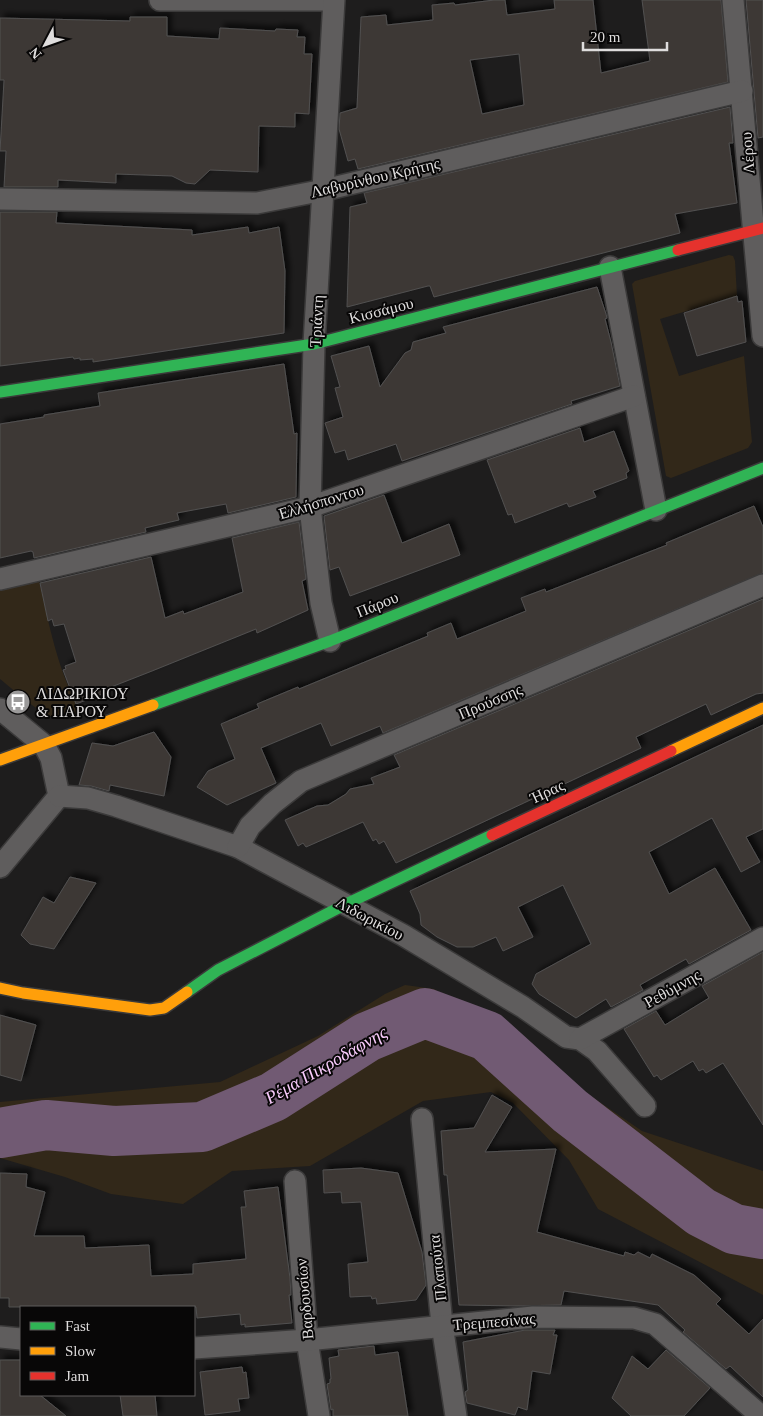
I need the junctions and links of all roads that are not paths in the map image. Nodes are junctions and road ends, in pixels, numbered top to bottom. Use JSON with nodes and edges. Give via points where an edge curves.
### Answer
{"nodes":[{"id":1,"x":160,"y":0,"type":"edge"},
{"id":2,"x":333,"y":0,"type":"edge"},
{"id":3,"x":733,"y":0,"type":"edge"},
{"id":4,"x":742,"y":91,"type":"junction"},
{"id":5,"x":324,"y":190,"type":"junction"},
{"id":6,"x":0,"y":199,"type":"edge"},
{"id":7,"x":758,"y":230,"type":"edge"},
{"id":8,"x":610,"y":267,"type":"junction"},
{"id":9,"x":763,"y":336,"type":"edge"},
{"id":10,"x":314,"y":344,"type":"junction"},
{"id":11,"x":0,"y":392,"type":"edge"},
{"id":12,"x":634,"y":396,"type":"junction"},
{"id":13,"x":763,"y":468,"type":"edge"},
{"id":14,"x":310,"y":507,"type":"junction"},
{"id":15,"x":656,"y":510,"type":"junction"},
{"id":16,"x":0,"y":579,"type":"edge"},
{"id":17,"x":763,"y":585,"type":"edge"},
{"id":18,"x":330,"y":641,"type":"junction"},
{"id":19,"x":0,"y":708,"type":"edge"},
{"id":20,"x":763,"y":708,"type":"edge"},
{"id":21,"x":44,"y":745,"type":"junction"},
{"id":22,"x":0,"y":760,"type":"edge"},
{"id":23,"x":59,"y":796,"type":"junction"},
{"id":24,"x":238,"y":846,"type":"junction"},
{"id":25,"x":0,"y":867,"type":"edge"},
{"id":26,"x":346,"y":904,"type":"junction"},
{"id":27,"x":763,"y":938,"type":"edge"},
{"id":28,"x":0,"y":988,"type":"edge"},
{"id":29,"x":580,"y":1039,"type":"junction"},
{"id":30,"x":645,"y":1106,"type":"dead end"},
{"id":31,"x":422,"y":1119,"type":"dead end"},
{"id":32,"x":295,"y":1181,"type":"dead end"},
{"id":33,"x":442,"y":1326,"type":"junction"},
{"id":34,"x":0,"y":1337,"type":"edge"},
{"id":35,"x":20,"y":1339,"type":"edge"},
{"id":36,"x":307,"y":1340,"type":"junction"},
{"id":37,"x":195,"y":1348,"type":"edge"},
{"id":38,"x":758,"y":1415,"type":"edge"},
{"id":39,"x":319,"y":1416,"type":"edge"},
{"id":40,"x":456,"y":1416,"type":"edge"}],
"edges":[{"from":1,"to":2,"type":"street"},
{"from":2,"to":5,"type":"street","name":"Τριάντη"},
{"from":3,"to":4,"type":"street","name":"Λέρου"},
{"from":4,"to":5,"type":"street","name":"Λαβυρίνθου Κρήτης"},
{"from":4,"to":7,"type":"street","name":"Λέρου"},
{"from":5,"to":6,"type":"street","name":"Λαβυρίνθου Κρήτης","via":[[257,202]]},
{"from":5,"to":10,"type":"street","name":"Τριάντη"},
{"from":7,"to":8,"type":"street","name":"Κισσάμου"},
{"from":7,"to":9,"type":"street","name":"Λέρου"},
{"from":8,"to":10,"type":"street","name":"Κισσάμου"},
{"from":8,"to":12,"type":"street"},
{"from":10,"to":11,"type":"street","name":"Κισσάμου"},
{"from":10,"to":14,"type":"street","name":"Τριάντη"},
{"from":12,"to":14,"type":"street","name":"Ελλήσποντου"},
{"from":12,"to":15,"type":"street"},
{"from":13,"to":15,"type":"street","name":"Πάρου"},
{"from":14,"to":16,"type":"street","name":"Ελλήσποντου"},
{"from":14,"to":18,"type":"street","name":"Τριάντη","via":[[321,604]]},
{"from":15,"to":18,"type":"street","name":"Πάρου"},
{"from":17,"to":24,"type":"street","name":"Προύσσης","via":[[301,781],[250,826]]},
{"from":18,"to":21,"type":"street","name":"Πάρου"},
{"from":19,"to":21,"type":"street"},
{"from":20,"to":26,"type":"street","name":"Ήρας"},
{"from":21,"to":22,"type":"street","name":"Πάρου"},
{"from":21,"to":23,"type":"street","via":[[51,758]]},
{"from":23,"to":24,"type":"street","name":"Λιδωρικίου","via":[[88,798]]},
{"from":23,"to":25,"type":"street"},
{"from":24,"to":26,"type":"street","name":"Λιδωρικίου"},
{"from":26,"to":28,"type":"street","name":"Ήρας","via":[[218,970],[164,1008],[126,1008]]},
{"from":26,"to":29,"type":"street","name":"Λιδωρικίου","via":[[523,1007],[566,1037]]},
{"from":27,"to":29,"type":"street","name":"Ρεθύμνης"},
{"from":29,"to":30,"type":"street","name":"Λιδωρικίου","via":[[597,1051]]},
{"from":31,"to":33,"type":"street","name":"Πλαπούτα"},
{"from":32,"to":36,"type":"street","name":"Βαρδουσίων"},
{"from":33,"to":36,"type":"street","name":"Τρεμπεσίνας"},
{"from":33,"to":38,"type":"street","name":"Τρεμπεσίνας","via":[[533,1317],[634,1318],[655,1324]]},
{"from":33,"to":40,"type":"street","name":"Πλαπούτα"},
{"from":34,"to":35,"type":"street"},
{"from":36,"to":37,"type":"street","name":"Τρεμπεσίνας"},
{"from":36,"to":39,"type":"street","name":"Βαρδουσίων"}]}
